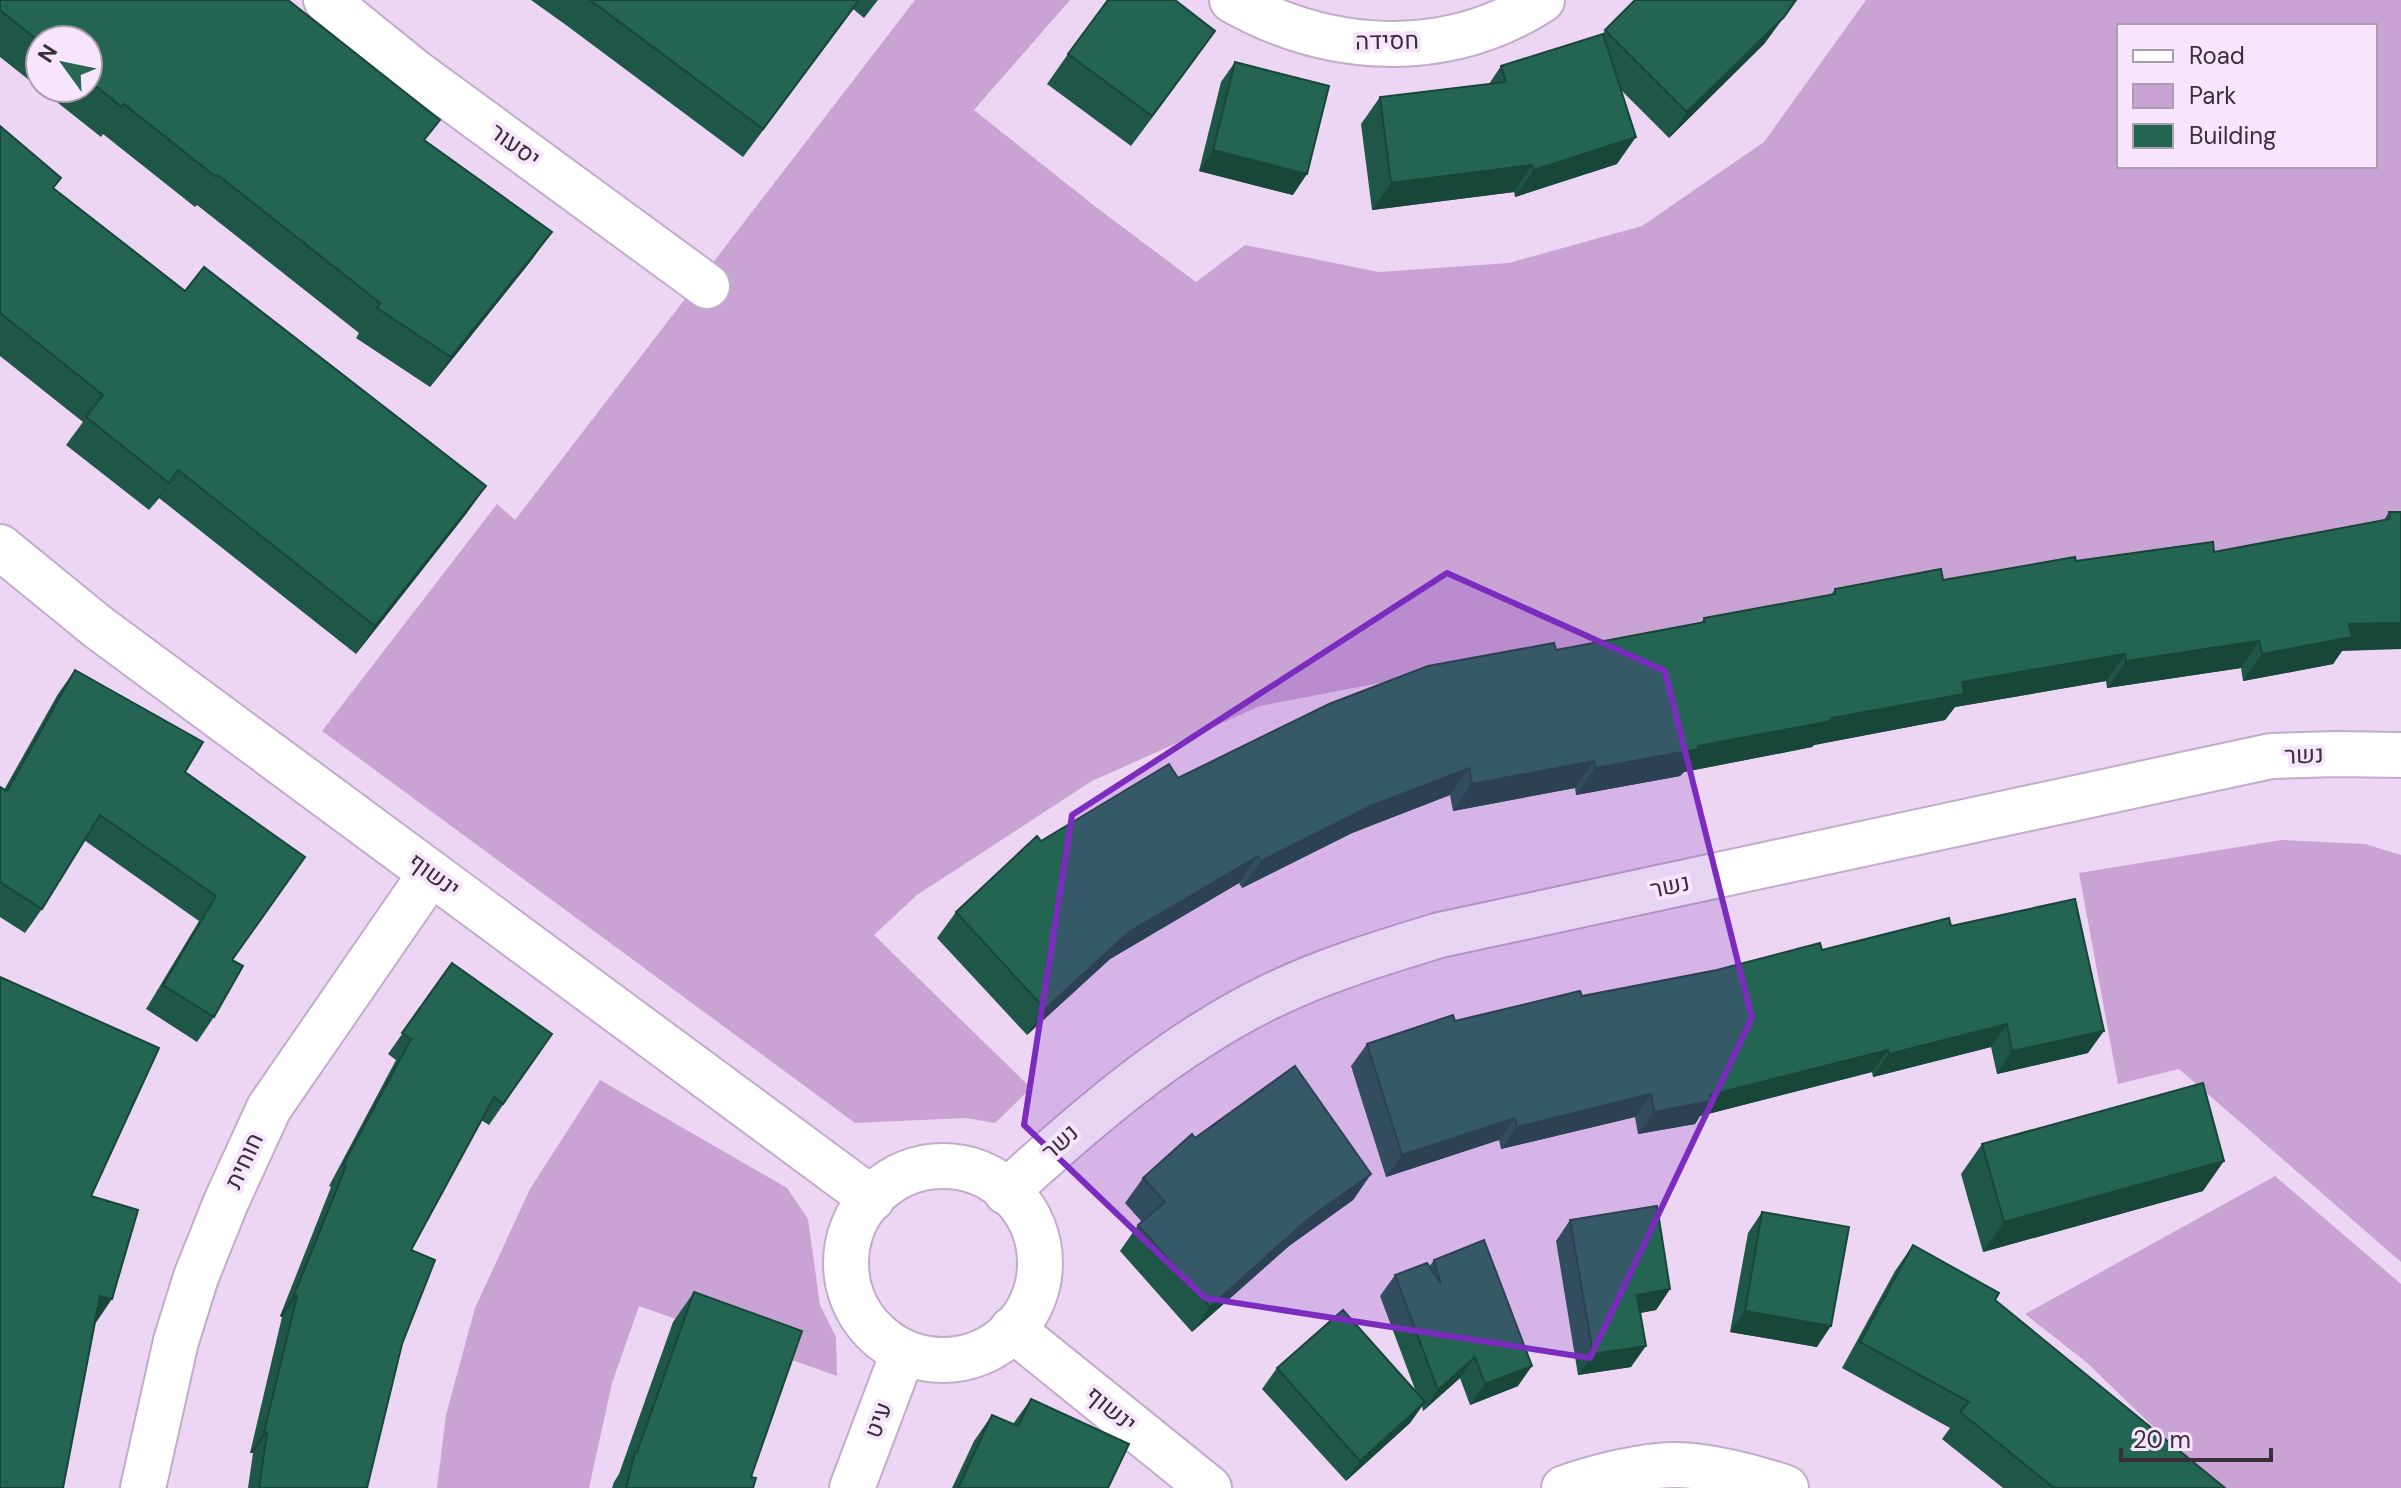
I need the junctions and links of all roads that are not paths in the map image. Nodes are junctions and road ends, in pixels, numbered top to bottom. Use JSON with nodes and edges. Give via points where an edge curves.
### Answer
{"nodes":[{"id":1,"x":326,"y":0,"type":"edge"},
{"id":2,"x":1232,"y":0,"type":"edge"},
{"id":3,"x":1542,"y":0,"type":"edge"},
{"id":4,"x":707,"y":286,"type":"dead end"},
{"id":5,"x":1,"y":551,"type":"edge"},
{"id":6,"x":2401,"y":755,"type":"edge"},
{"id":7,"x":431,"y":873,"type":"junction"},
{"id":8,"x":1006,"y":1192,"type":"junction"},
{"id":9,"x":872,"y":1199,"type":"junction"},
{"id":10,"x":1012,"y":1329,"type":"junction"},
{"id":11,"x":903,"y":1353,"type":"junction"},
{"id":12,"x":143,"y":1488,"type":"edge"},
{"id":13,"x":852,"y":1488,"type":"edge"},
{"id":14,"x":1209,"y":1488,"type":"edge"},
{"id":15,"x":1564,"y":1488,"type":"edge"},
{"id":16,"x":1786,"y":1488,"type":"edge"}],
"edges":[{"from":1,"to":4,"type":"street","name":"יסעור","via":[[415,72]]},
{"from":2,"to":3,"type":"street","name":"חסידה","via":[[1301,31],[1348,43],[1401,45],[1467,34],[1521,14]]},
{"from":5,"to":7,"type":"street","name":"ינשוף"},
{"from":6,"to":8,"type":"street","name":"נשר","via":[[2271,756],[1440,935],[1344,964],[1212,1028],[1083,1121]]},
{"from":7,"to":9,"type":"street","name":"ינשוף"},
{"from":7,"to":12,"type":"street","name":"חוחית","via":[[269,1108],[196,1277]]},
{"from":8,"to":9,"type":"street","via":[[988,1177],[956,1167],[922,1168],[891,1181]]},
{"from":8,"to":10,"type":"street","via":[[1020,1203],[1036,1233],[1040,1266],[1033,1300]]},
{"from":9,"to":11,"type":"street","via":[[848,1241],[846,1275],[856,1308],[876,1335]]},
{"from":10,"to":11,"type":"street","via":[[1000,1342],[970,1357],[937,1361]]},
{"from":10,"to":14,"type":"street","name":"ינשוף"},
{"from":11,"to":13,"type":"street","name":"עיט"},
{"from":15,"to":16,"type":"street","via":[[1675,1465]]}]}
